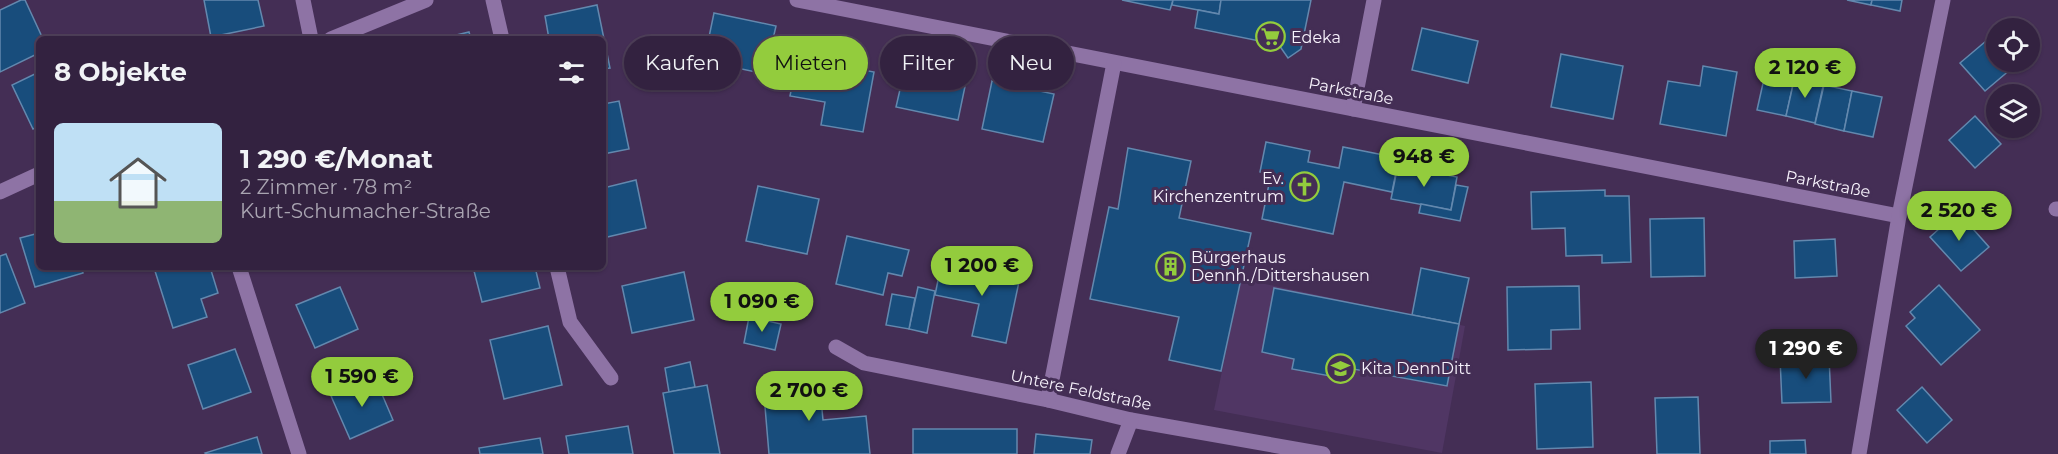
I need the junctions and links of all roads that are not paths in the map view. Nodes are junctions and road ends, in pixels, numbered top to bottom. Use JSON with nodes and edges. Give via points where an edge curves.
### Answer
{"nodes":[{"id":1,"x":303,"y":0,"type":"edge"},
{"id":2,"x":426,"y":0,"type":"edge"},
{"id":3,"x":493,"y":0,"type":"edge"},
{"id":4,"x":797,"y":0,"type":"edge"},
{"id":5,"x":1374,"y":0,"type":"edge"},
{"id":6,"x":1943,"y":0,"type":"edge"},
{"id":7,"x":857,"y":7,"type":"edge"},
{"id":8,"x":311,"y":36,"type":"edge"},
{"id":9,"x":338,"y":36,"type":"edge"},
{"id":10,"x":501,"y":36,"type":"edge"},
{"id":11,"x":1114,"y":63,"type":"junction"},
{"id":12,"x":1353,"y":110,"type":"junction"},
{"id":13,"x":36,"y":175,"type":"edge"},
{"id":14,"x":0,"y":192,"type":"edge"},
{"id":15,"x":1899,"y":216,"type":"junction"},
{"id":16,"x":240,"y":270,"type":"edge"},
{"id":17,"x":558,"y":270,"type":"edge"},
{"id":18,"x":836,"y":347,"type":"dead end"},
{"id":19,"x":611,"y":378,"type":"dead end"},
{"id":20,"x":1048,"y":400,"type":"junction"},
{"id":21,"x":1131,"y":420,"type":"junction"},
{"id":22,"x":299,"y":454,"type":"edge"},
{"id":23,"x":1118,"y":454,"type":"edge"},
{"id":24,"x":1323,"y":454,"type":"edge"},
{"id":25,"x":1859,"y":454,"type":"edge"}],
"edges":[{"from":1,"to":8,"type":"street"},
{"from":2,"to":9,"type":"street"},
{"from":3,"to":10,"type":"street"},
{"from":4,"to":7,"type":"street","name":"Parkstraße"},
{"from":5,"to":12,"type":"street"},
{"from":6,"to":15,"type":"street"},
{"from":7,"to":11,"type":"street","name":"Parkstraße"},
{"from":11,"to":12,"type":"street","name":"Parkstraße"},
{"from":11,"to":20,"type":"street"},
{"from":12,"to":15,"type":"street","name":"Parkstraße"},
{"from":13,"to":14,"type":"street"},
{"from":15,"to":25,"type":"street"},
{"from":16,"to":22,"type":"street"},
{"from":17,"to":19,"type":"street","via":[[570,322]]},
{"from":18,"to":20,"type":"street","name":"Untere Feldstraße","via":[[864,363]]},
{"from":20,"to":21,"type":"street","name":"Untere Feldstraße"},
{"from":21,"to":23,"type":"street"},
{"from":21,"to":24,"type":"street","name":"Untere Feldstraße"}]}
